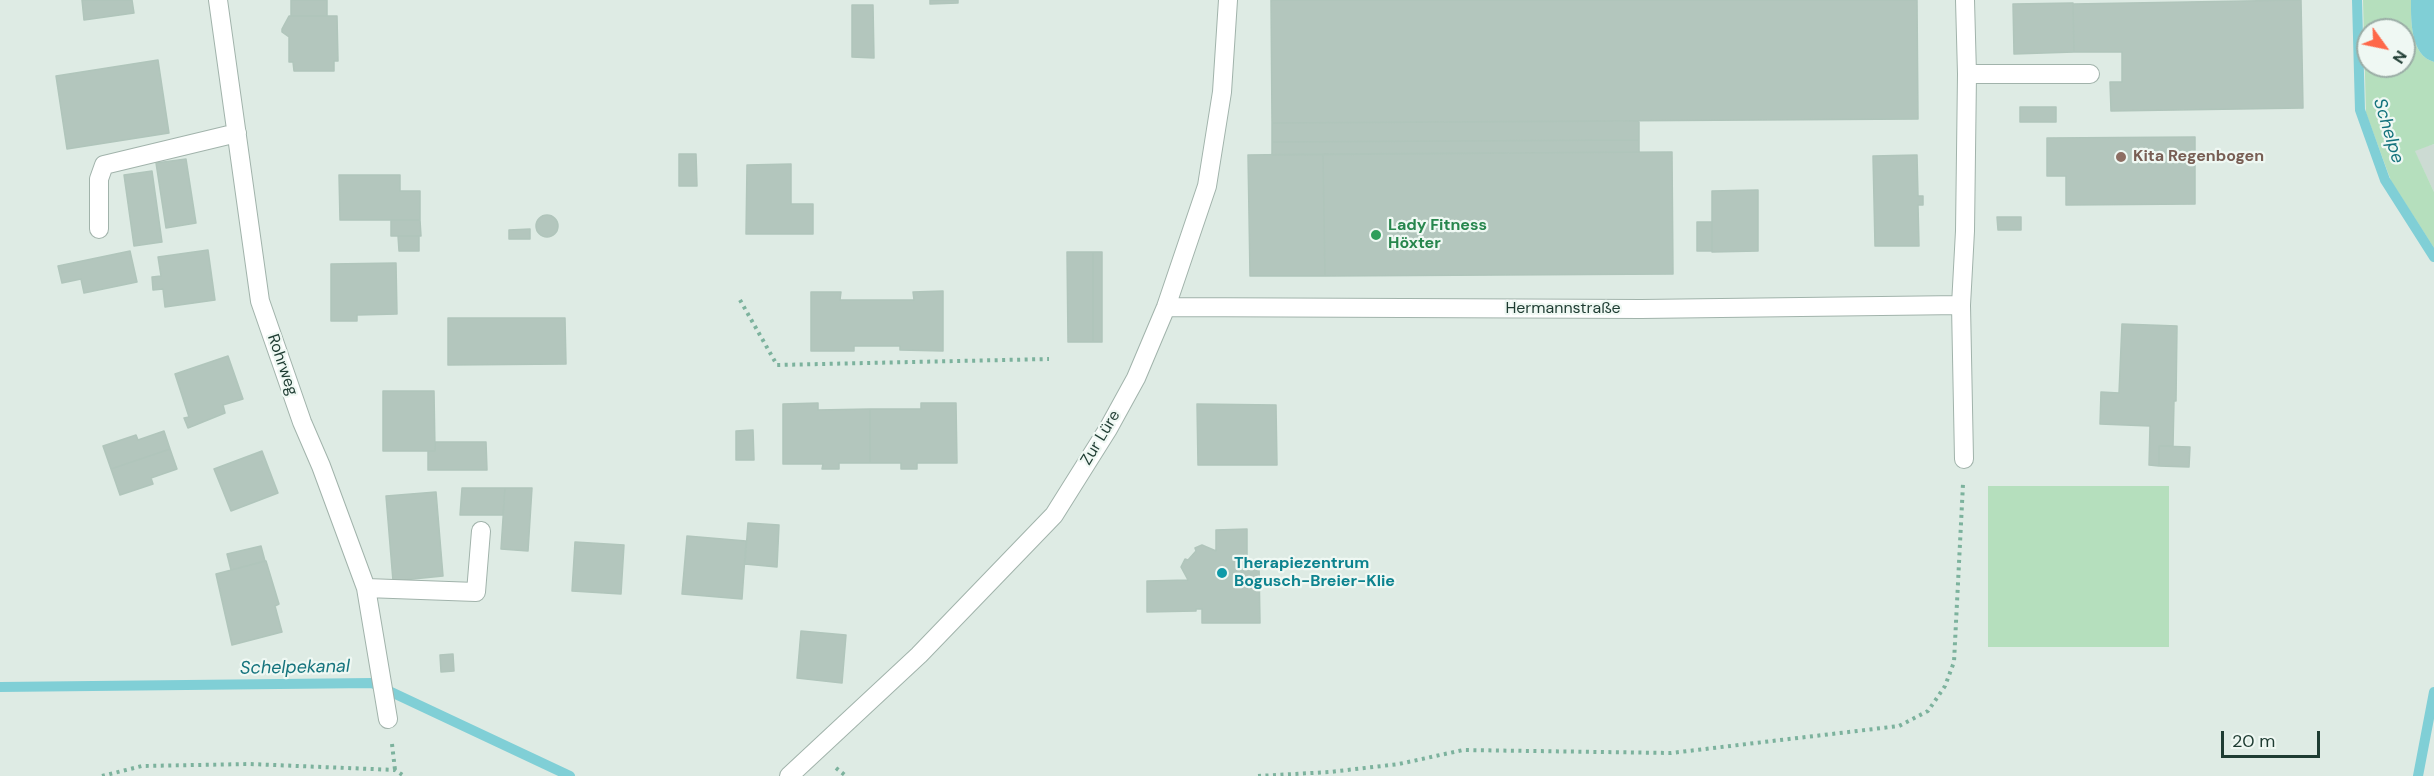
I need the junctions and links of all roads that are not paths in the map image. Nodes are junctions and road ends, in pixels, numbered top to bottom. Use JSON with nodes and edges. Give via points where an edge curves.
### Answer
{"nodes":[{"id":1,"x":218,"y":0,"type":"edge"},
{"id":2,"x":1228,"y":0,"type":"edge"},
{"id":3,"x":1965,"y":0,"type":"edge"},
{"id":4,"x":1967,"y":74,"type":"junction"},
{"id":5,"x":2090,"y":74,"type":"dead end"},
{"id":6,"x":237,"y":133,"type":"junction"},
{"id":7,"x":99,"y":229,"type":"dead end"},
{"id":8,"x":1961,"y":306,"type":"junction"},
{"id":9,"x":1166,"y":307,"type":"junction"},
{"id":10,"x":1964,"y":459,"type":"road end"},
{"id":11,"x":481,"y":531,"type":"dead end"},
{"id":12,"x":366,"y":588,"type":"junction"},
{"id":13,"x":388,"y":719,"type":"dead end"},
{"id":14,"x":789,"y":776,"type":"edge"}],
"edges":[{"from":1,"to":6,"type":"street","name":"Rohrweg"},
{"from":2,"to":9,"type":"street","name":"Zur Lüre","via":[[1222,92],[1207,186]]},
{"from":3,"to":4,"type":"street"},
{"from":4,"to":5,"type":"street"},
{"from":4,"to":8,"type":"street"},
{"from":6,"to":7,"type":"street","via":[[104,165],[99,179]]},
{"from":6,"to":12,"type":"street","name":"Rohrweg","via":[[260,301]]},
{"from":8,"to":9,"type":"street","name":"Hermannstraße"},
{"from":8,"to":10,"type":"street"},
{"from":9,"to":14,"type":"street","name":"Zur Lüre","via":[[1136,378],[1054,515],[919,655]]},
{"from":11,"to":12,"type":"street","via":[[476,592]]},
{"from":12,"to":13,"type":"street","name":"Rohrweg"}]}
